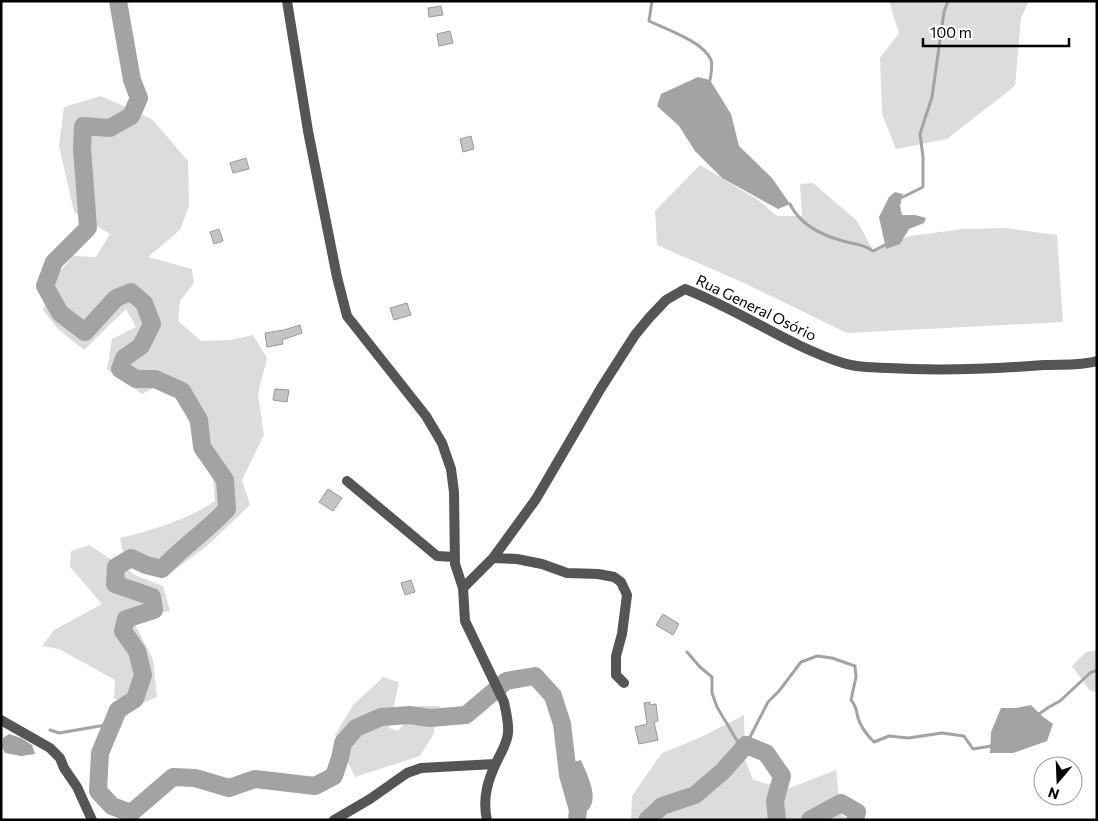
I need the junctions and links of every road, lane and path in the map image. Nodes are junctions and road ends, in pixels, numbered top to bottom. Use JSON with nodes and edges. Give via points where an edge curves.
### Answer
{"nodes":[{"id":1,"x":287,"y":1,"type":"edge"},
{"id":2,"x":1097,"y":361,"type":"edge"},
{"id":3,"x":347,"y":481,"type":"dead end"},
{"id":4,"x":455,"y":557,"type":"junction"},
{"id":5,"x":493,"y":558,"type":"junction"},
{"id":6,"x":463,"y":588,"type":"junction"},
{"id":7,"x":624,"y":683,"type":"dead end"},
{"id":8,"x":1,"y":720,"type":"edge"},
{"id":9,"x":495,"y":764,"type":"junction"},
{"id":10,"x":92,"y":820,"type":"edge"},
{"id":11,"x":334,"y":820,"type":"edge"},
{"id":12,"x":487,"y":820,"type":"edge"}],
"edges":[{"from":1,"to":4,"type":"street","via":[[308,132],[344,307],[347,316],[426,416],[442,443],[454,492]]},
{"from":2,"to":5,"type":"street","name":"Rua General Osório","via":[[988,369],[908,369],[845,364],[808,350],[723,305],[685,289],[666,300],[635,335],[536,499]]},
{"from":3,"to":4,"type":"street","via":[[437,556]]},
{"from":4,"to":6,"type":"street"},
{"from":5,"to":6,"type":"street","name":"Rua General Osório"},
{"from":5,"to":7,"type":"street","via":[[542,564],[567,573],[598,574],[621,582],[627,595],[616,656],[616,675]]},
{"from":6,"to":9,"type":"street","via":[[465,621],[504,702],[508,732]]},
{"from":8,"to":10,"type":"street","via":[[50,748],[60,758]]},
{"from":9,"to":11,"type":"street","via":[[421,768],[407,773]]},
{"from":9,"to":12,"type":"street","via":[[485,794]]}]}
